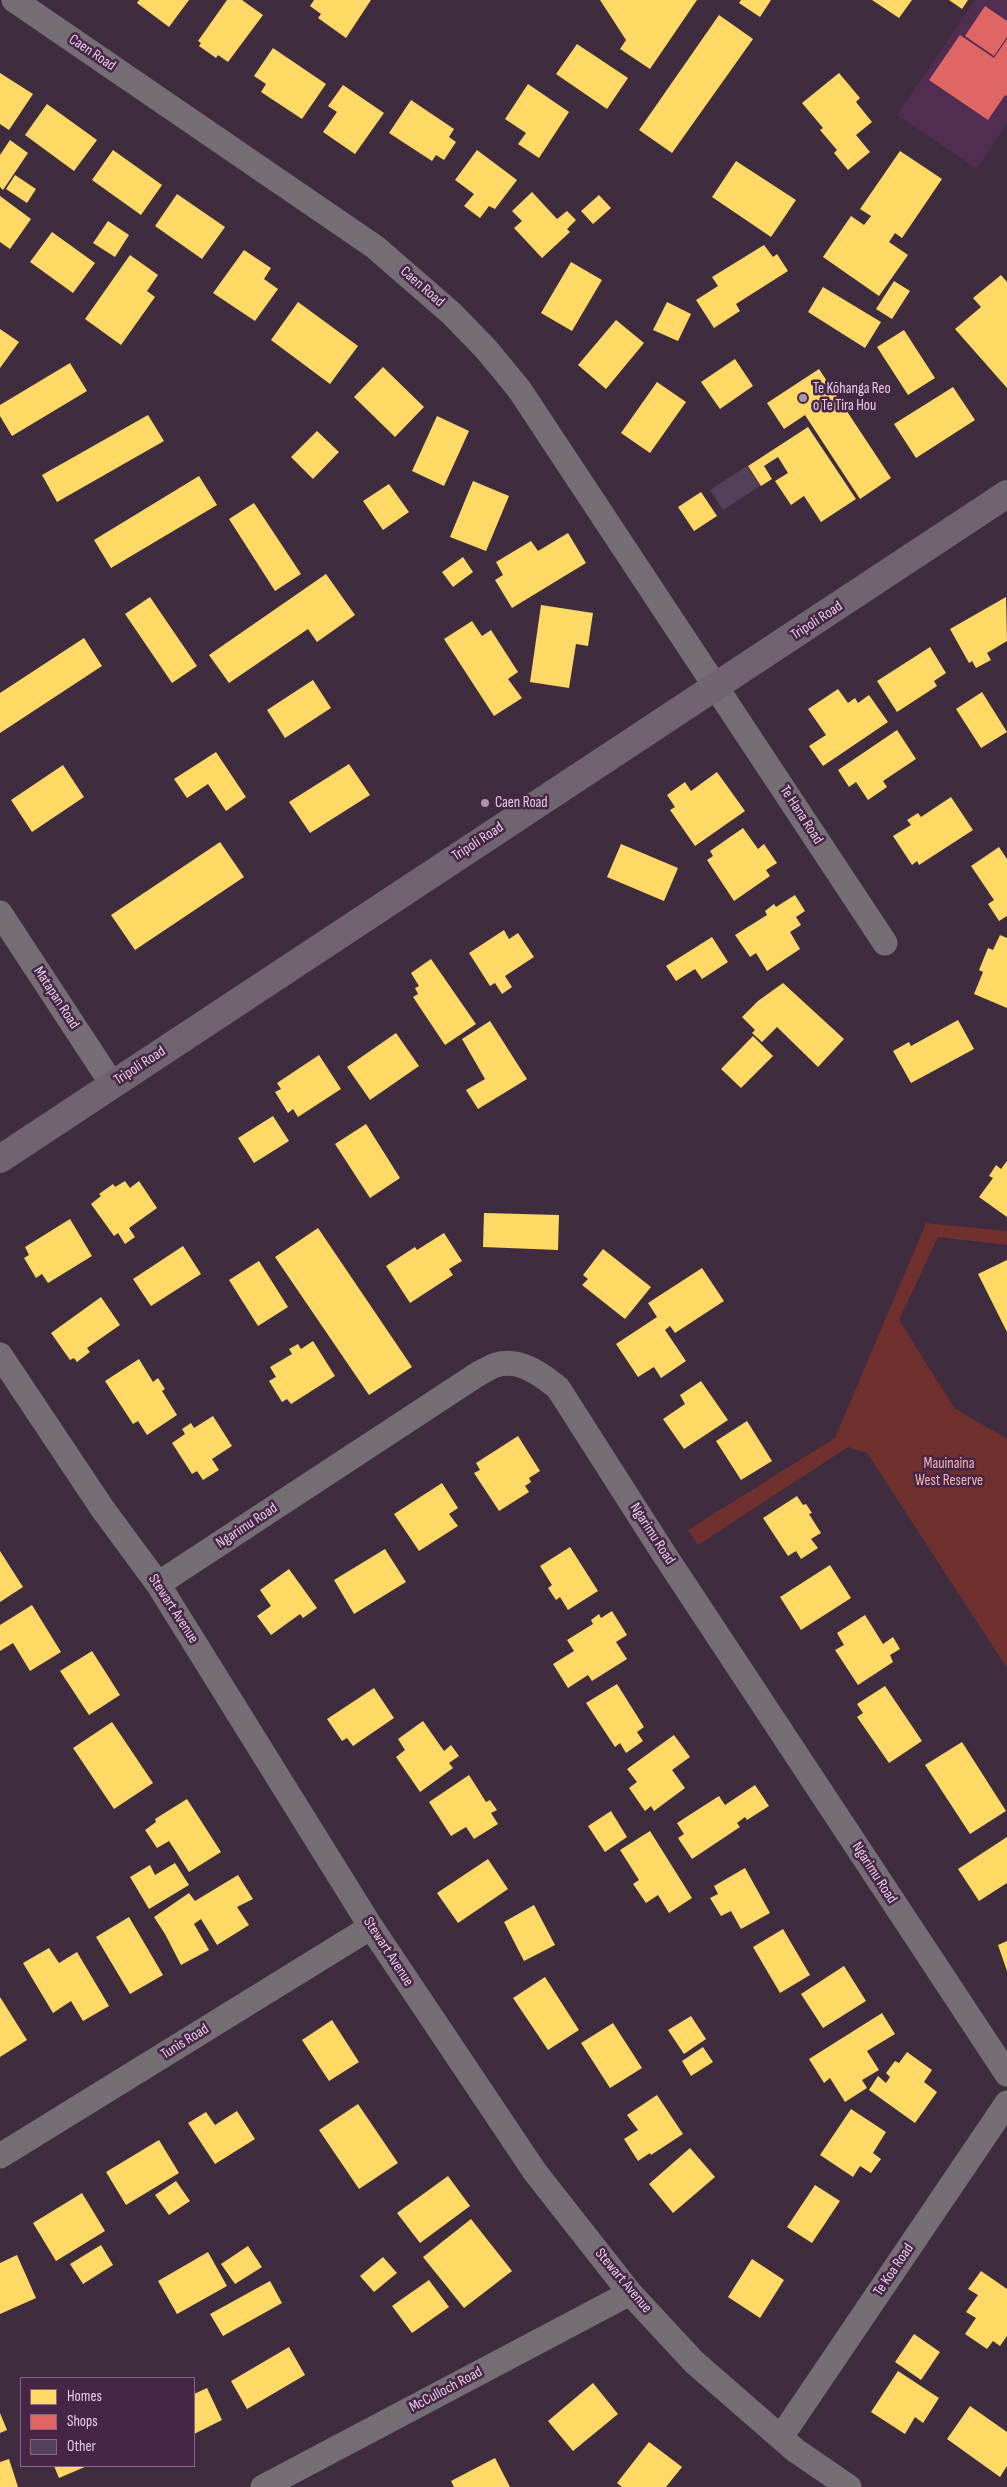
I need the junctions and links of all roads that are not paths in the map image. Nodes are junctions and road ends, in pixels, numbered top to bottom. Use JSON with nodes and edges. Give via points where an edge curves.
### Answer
{"nodes":[{"id":1,"x":14,"y":0,"type":"edge"},
{"id":2,"x":1007,"y":494,"type":"edge"},
{"id":3,"x":717,"y":687,"type":"junction"},
{"id":4,"x":0,"y":912,"type":"edge"},
{"id":5,"x":885,"y":943,"type":"dead end"},
{"id":6,"x":112,"y":1084,"type":"junction"},
{"id":7,"x":0,"y":1159,"type":"edge"},
{"id":8,"x":0,"y":1355,"type":"edge"},
{"id":9,"x":158,"y":1584,"type":"junction"},
{"id":10,"x":371,"y":1927,"type":"junction"},
{"id":11,"x":1007,"y":2074,"type":"edge"},
{"id":12,"x":1007,"y":2103,"type":"edge"},
{"id":13,"x":0,"y":2156,"type":"edge"},
{"id":14,"x":630,"y":2293,"type":"junction"},
{"id":15,"x":781,"y":2437,"type":"junction"},
{"id":16,"x":263,"y":2487,"type":"edge"},
{"id":17,"x":849,"y":2487,"type":"edge"}],
"edges":[{"from":1,"to":3,"type":"street","name":"Caen Road","via":[[375,247],[451,313],[519,389]]},
{"from":2,"to":3,"type":"street","name":"Tripoli Road"},
{"from":3,"to":5,"type":"street","name":"Te Hana Road"},
{"from":3,"to":6,"type":"street","name":"Tripoli Road"},
{"from":4,"to":6,"type":"street","name":"Matapan Road"},
{"from":6,"to":7,"type":"street","name":"Tripoli Road"},
{"from":8,"to":9,"type":"street","name":"Stewart Avenue","via":[[102,1508]]},
{"from":9,"to":10,"type":"street","name":"Stewart Avenue"},
{"from":9,"to":11,"type":"street","name":"Ngarimu Road","via":[[478,1374],[497,1364],[520,1364],[541,1373],[558,1388]]},
{"from":10,"to":13,"type":"street","name":"Tunis Road"},
{"from":10,"to":14,"type":"street","name":"Stewart Avenue","via":[[535,2172]]},
{"from":12,"to":15,"type":"street","name":"Te Koa Road"},
{"from":14,"to":15,"type":"street","name":"Stewart Avenue","via":[[694,2362]]},
{"from":14,"to":16,"type":"street","name":"McCulloch Road"},
{"from":15,"to":17,"type":"street","name":"Stewart Avenue"}]}
